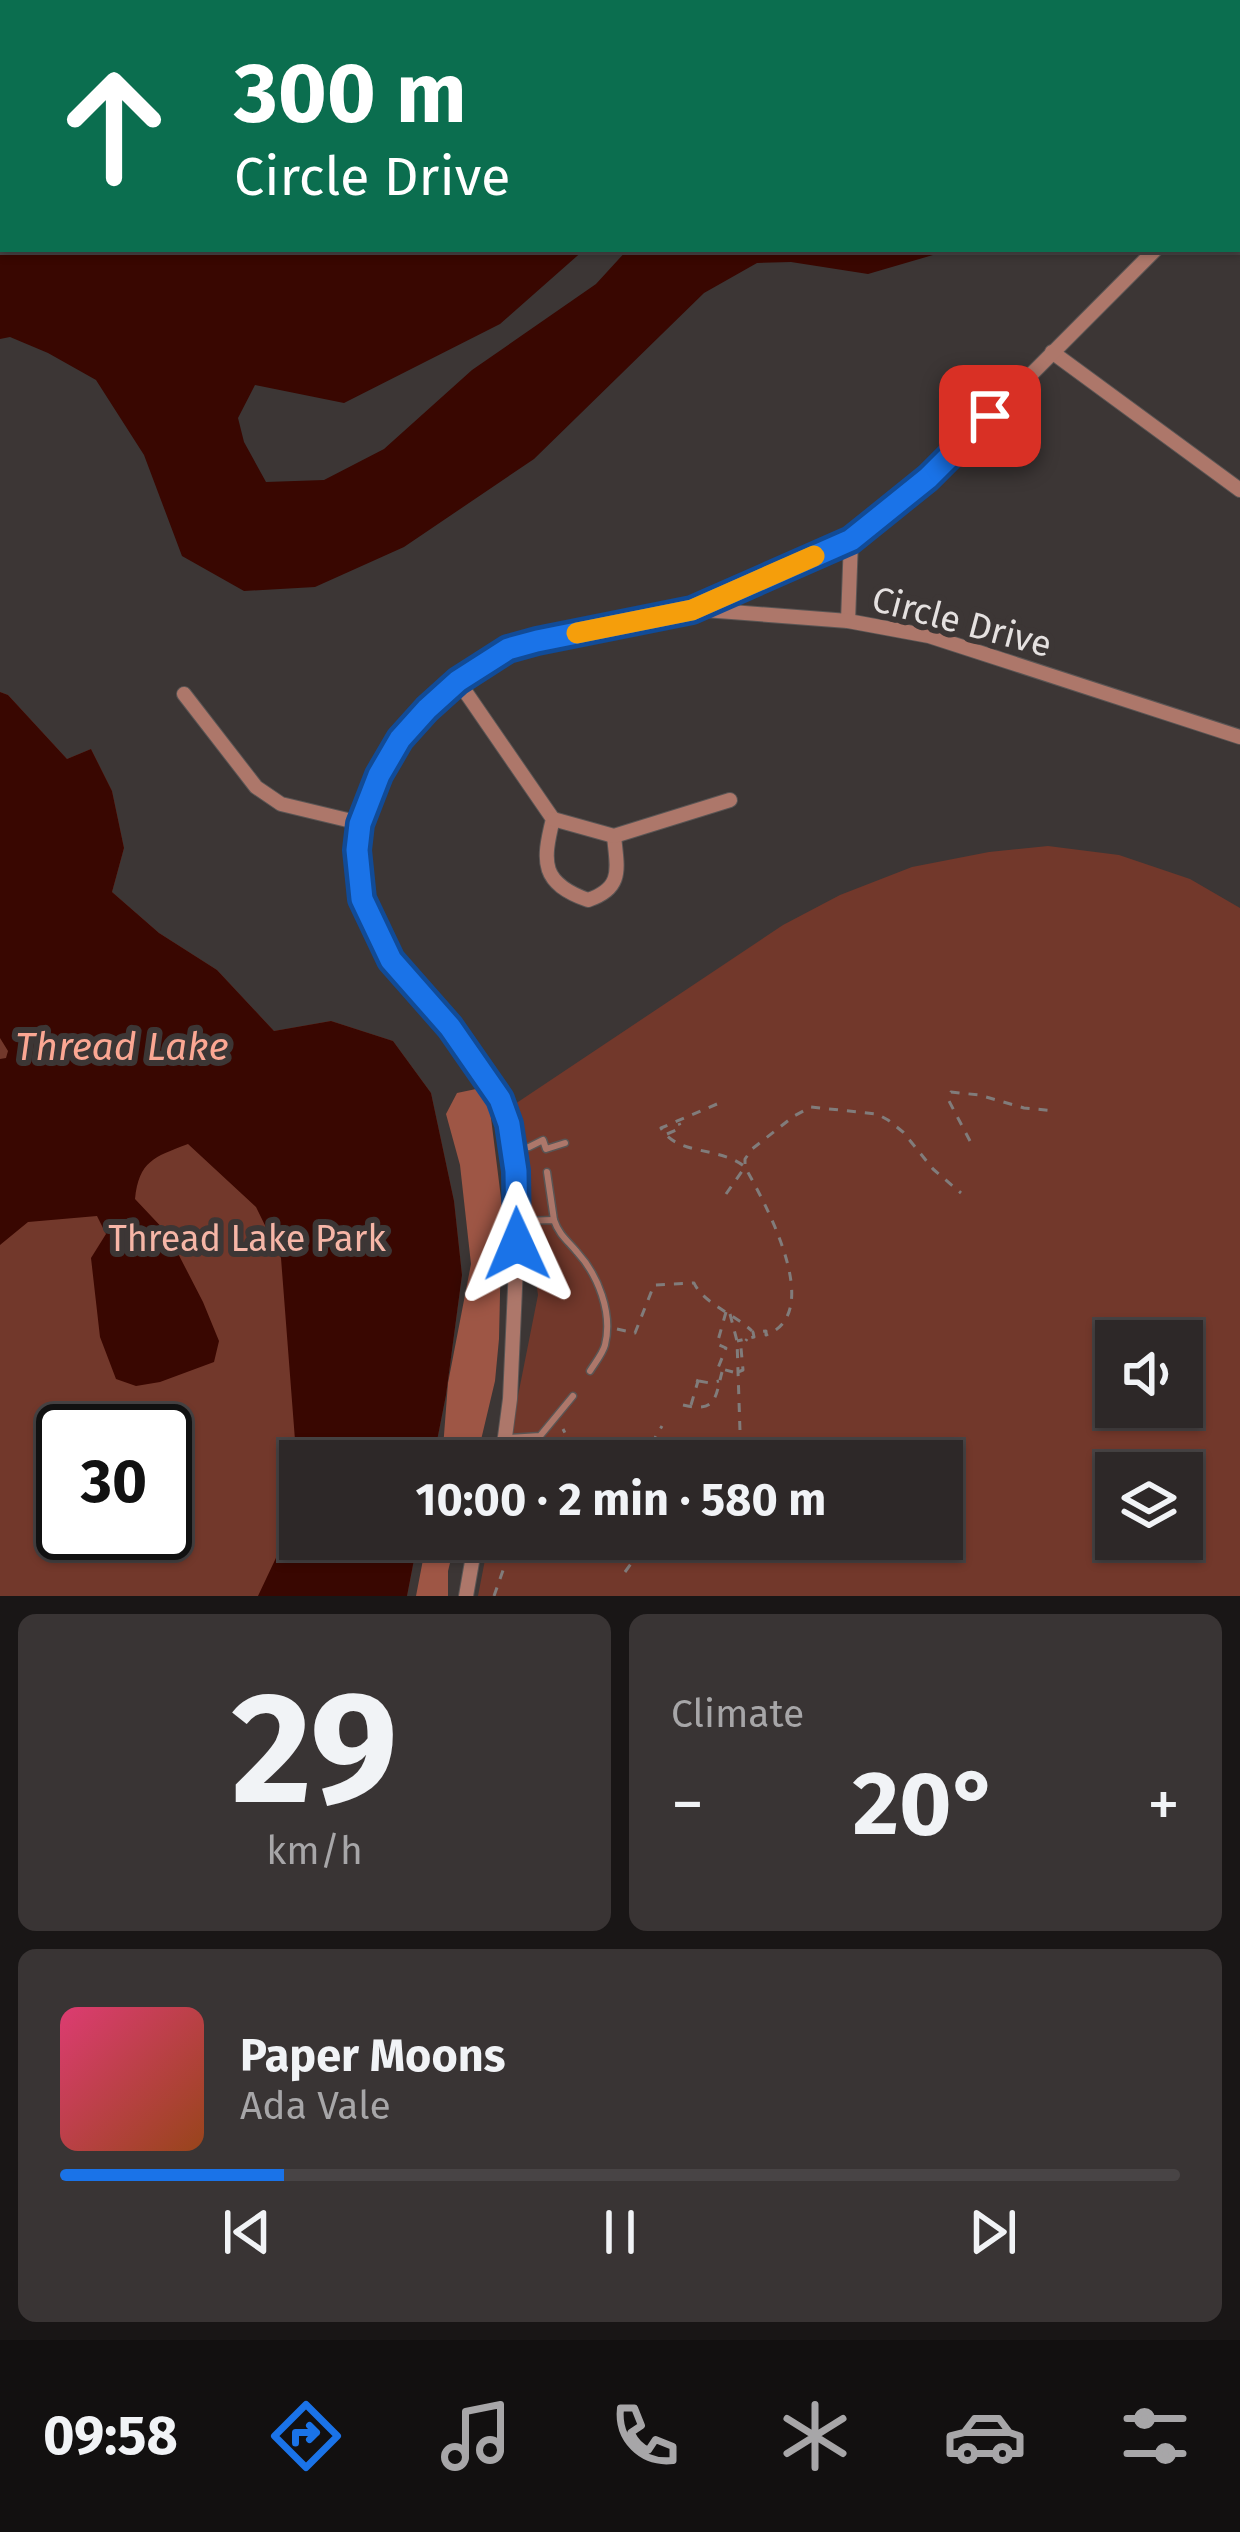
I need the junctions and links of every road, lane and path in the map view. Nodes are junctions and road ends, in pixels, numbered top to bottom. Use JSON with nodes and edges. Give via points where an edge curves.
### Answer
{"nodes":[{"id":1,"x":1153,"y":252,"type":"edge"},
{"id":2,"x":1052,"y":352,"type":"junction"},
{"id":3,"x":1240,"y":490,"type":"edge"},
{"id":4,"x":851,"y":540,"type":"junction"},
{"id":5,"x":692,"y":610,"type":"junction"},
{"id":6,"x":848,"y":621,"type":"junction"},
{"id":7,"x":458,"y":681,"type":"junction"},
{"id":8,"x":184,"y":694,"type":"dead end"},
{"id":9,"x":1238,"y":732,"type":"edge"},
{"id":10,"x":730,"y":800,"type":"dead end"},
{"id":11,"x":554,"y":819,"type":"junction"},
{"id":12,"x":360,"y":824,"type":"junction"},
{"id":13,"x":614,"y":836,"type":"junction"},
{"id":14,"x":717,"y":1104,"type":"dead end"},
{"id":15,"x":1056,"y":1111,"type":"dead end"},
{"id":16,"x":970,"y":1141,"type":"dead end"},
{"id":17,"x":565,"y":1143,"type":"dead end"},
{"id":18,"x":512,"y":1149,"type":"junction"},
{"id":19,"x":752,"y":1149,"type":"junction"},
{"id":20,"x":730,"y":1158,"type":"junction"},
{"id":21,"x":745,"y":1168,"type":"junction"},
{"id":22,"x":547,"y":1172,"type":"dead end"},
{"id":23,"x":961,"y":1193,"type":"dead end"},
{"id":24,"x":726,"y":1194,"type":"dead end"},
{"id":25,"x":554,"y":1220,"type":"junction"},
{"id":26,"x":517,"y":1221,"type":"junction"},
{"id":27,"x":728,"y":1311,"type":"junction"},
{"id":28,"x":616,"y":1316,"type":"dead end"},
{"id":29,"x":753,"y":1332,"type":"junction"},
{"id":30,"x":748,"y":1338,"type":"junction"},
{"id":31,"x":737,"y":1341,"type":"junction"},
{"id":32,"x":723,"y":1369,"type":"junction"},
{"id":33,"x":590,"y":1371,"type":"dead end"},
{"id":34,"x":736,"y":1373,"type":"junction"},
{"id":35,"x":691,"y":1378,"type":"dead end"},
{"id":36,"x":698,"y":1381,"type":"junction"},
{"id":37,"x":720,"y":1381,"type":"junction"},
{"id":38,"x":573,"y":1396,"type":"dead end"},
{"id":39,"x":683,"y":1405,"type":"dead end"},
{"id":40,"x":690,"y":1406,"type":"junction"},
{"id":41,"x":556,"y":1419,"type":"junction"},
{"id":42,"x":662,"y":1426,"type":"dead end"},
{"id":43,"x":505,"y":1438,"type":"joint"},
{"id":44,"x":562,"y":1438,"type":"joint"},
{"id":45,"x":565,"y":1440,"type":"edge"},
{"id":46,"x":654,"y":1440,"type":"edge"},
{"id":47,"x":738,"y":1440,"type":"edge"},
{"id":48,"x":472,"y":1560,"type":"edge"},
{"id":49,"x":507,"y":1560,"type":"edge"},
{"id":50,"x":634,"y":1560,"type":"edge"},
{"id":51,"x":625,"y":1572,"type":"dead end"},
{"id":52,"x":466,"y":1596,"type":"edge"},
{"id":53,"x":494,"y":1596,"type":"edge"}],
"edges":[{"from":1,"to":2,"type":"street"},
{"from":2,"to":3,"type":"street"},
{"from":2,"to":4,"type":"street","via":[[928,478]]},
{"from":4,"to":5,"type":"street"},
{"from":4,"to":6,"type":"street"},
{"from":5,"to":6,"type":"street","name":"Circle Drive"},
{"from":5,"to":7,"type":"street","name":"Circle Drive","via":[[508,649]]},
{"from":6,"to":9,"type":"street","name":"Circle Drive","via":[[929,636]]},
{"from":7,"to":11,"type":"street"},
{"from":7,"to":12,"type":"street","name":"Circle Drive","via":[[400,739]]},
{"from":8,"to":12,"type":"street","via":[[256,787],[281,803]]},
{"from":10,"to":13,"type":"street"},
{"from":11,"to":13,"type":"street"},
{"from":11,"to":13,"type":"street","via":[[544,853],[550,874],[588,900],[615,881]]},
{"from":12,"to":18,"type":"street","via":[[362,899],[391,960],[500,1099]]},
{"from":14,"to":20,"type":"path","via":[[662,1129],[675,1143]]},
{"from":15,"to":16,"type":"path","via":[[948,1095]]},
{"from":17,"to":18,"type":"lane"},
{"from":18,"to":26,"type":"street"},
{"from":19,"to":20,"type":"path"},
{"from":19,"to":21,"type":"path"},
{"from":19,"to":23,"type":"path","via":[[807,1108],[877,1114]]},
{"from":20,"to":21,"type":"path"},
{"from":21,"to":24,"type":"path"},
{"from":21,"to":29,"type":"path","via":[[781,1240],[792,1297],[778,1331]]},
{"from":22,"to":25,"type":"lane"},
{"from":25,"to":26,"type":"lane"},
{"from":25,"to":33,"type":"lane","via":[[605,1305],[605,1346]]},
{"from":26,"to":43,"type":"street"},
{"from":27,"to":28,"type":"path","via":[[700,1296],[694,1283],[654,1285],[635,1334],[616,1329]]},
{"from":27,"to":29,"type":"path"},
{"from":27,"to":31,"type":"path"},
{"from":27,"to":32,"type":"path","via":[[717,1344],[726,1348]]},
{"from":29,"to":30,"type":"path"},
{"from":30,"to":31,"type":"path"},
{"from":30,"to":34,"type":"path"},
{"from":31,"to":34,"type":"path"},
{"from":32,"to":34,"type":"path"},
{"from":32,"to":37,"type":"path"},
{"from":34,"to":47,"type":"path"},
{"from":35,"to":36,"type":"path"},
{"from":36,"to":37,"type":"path"},
{"from":36,"to":40,"type":"path"},
{"from":37,"to":40,"type":"path","via":[[716,1400]]},
{"from":38,"to":41,"type":"lane"},
{"from":39,"to":40,"type":"path"},
{"from":41,"to":43,"type":"lane","via":[[539,1436]]},
{"from":41,"to":44,"type":"path"},
{"from":42,"to":46,"type":"path"},
{"from":44,"to":45,"type":"path"},
{"from":48,"to":52,"type":"street"},
{"from":49,"to":53,"type":"path"},
{"from":50,"to":51,"type":"path"}]}
